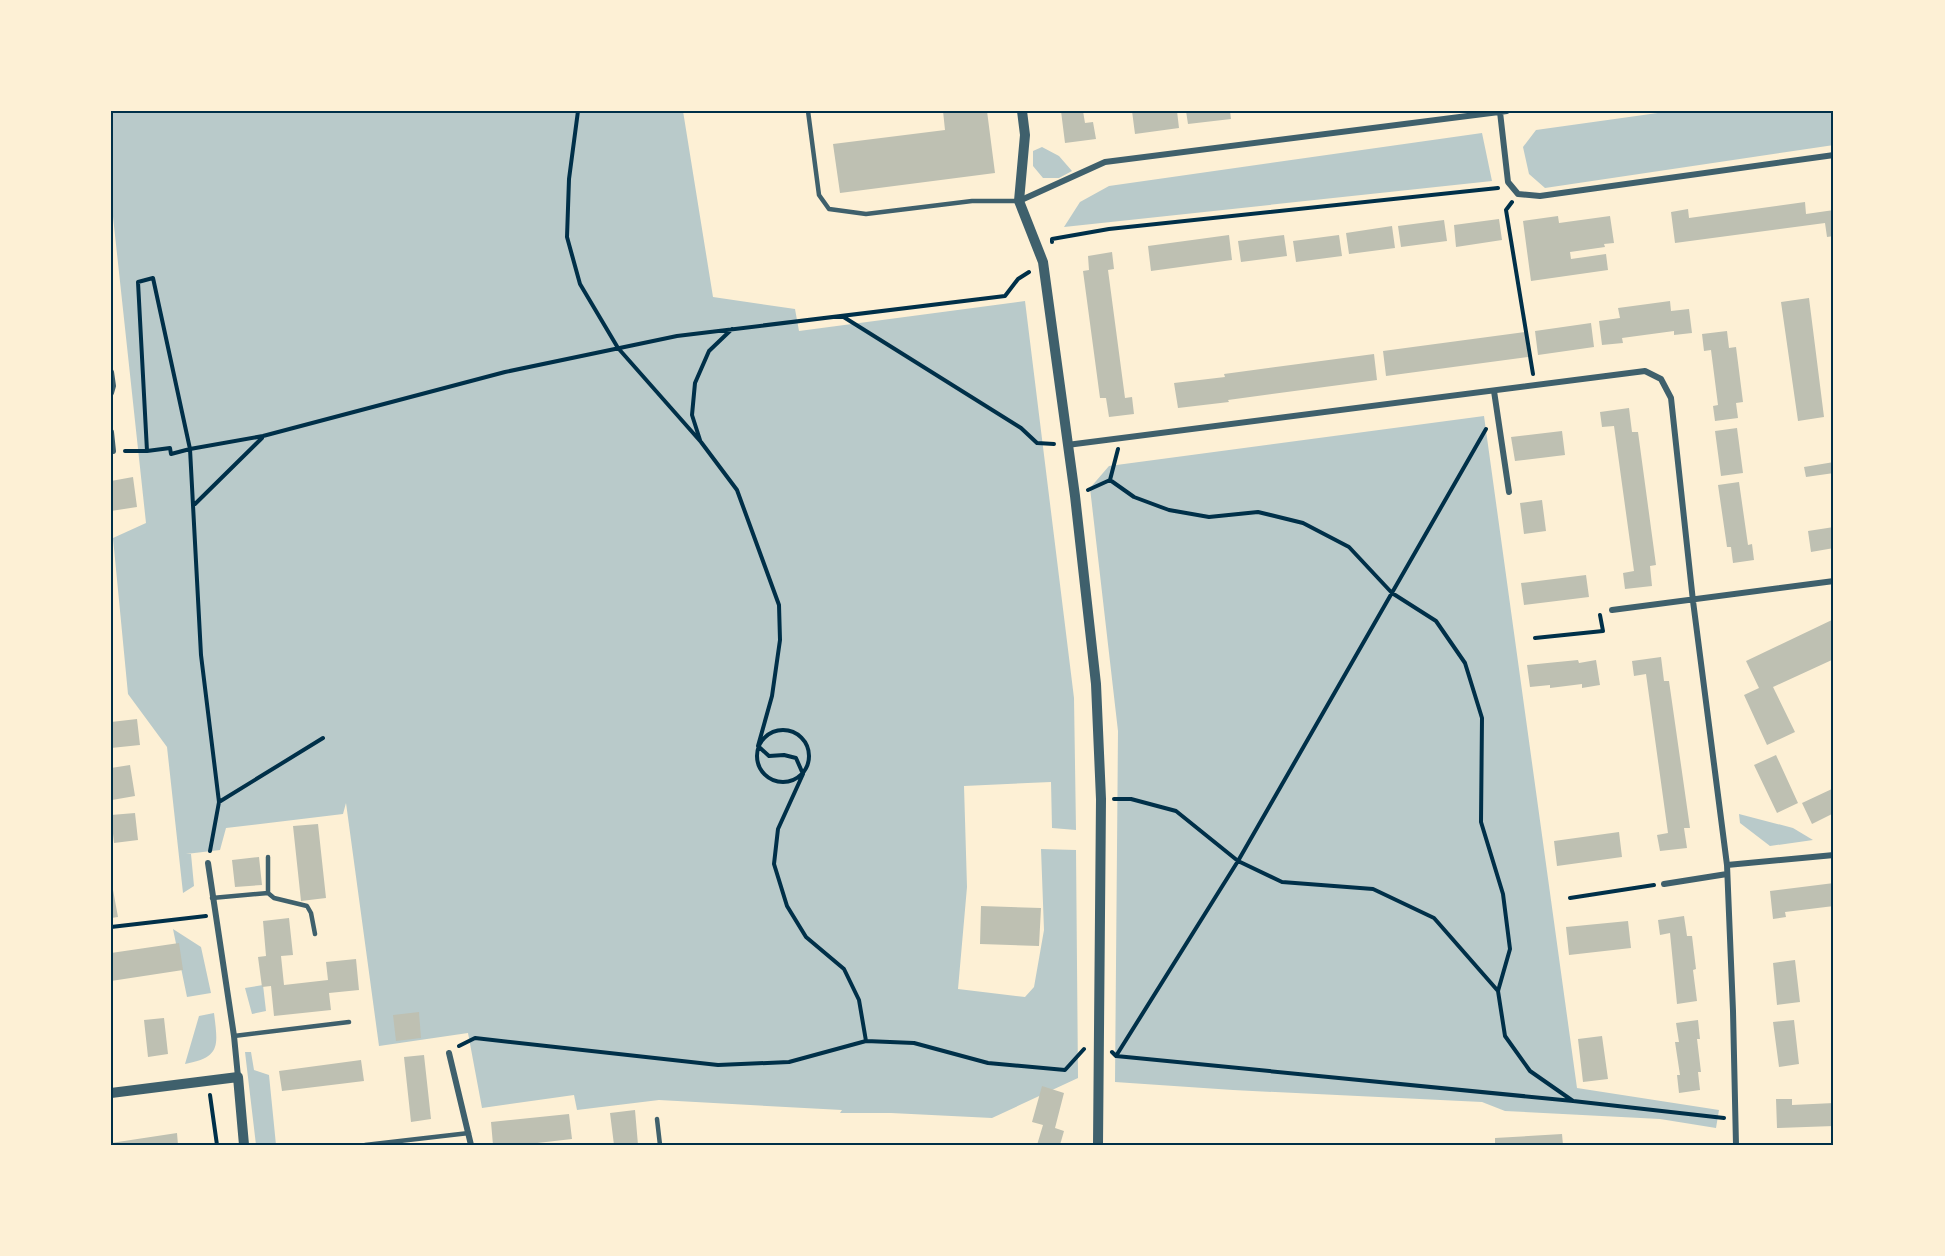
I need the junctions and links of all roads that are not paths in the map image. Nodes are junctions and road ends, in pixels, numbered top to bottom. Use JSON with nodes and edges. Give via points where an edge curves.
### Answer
{"nodes":[{"id":1,"x":808,"y":111,"type":"edge"},
{"id":2,"x":1022,"y":111,"type":"edge"},
{"id":3,"x":1507,"y":111,"type":"edge"},
{"id":4,"x":1500,"y":112,"type":"edge"},
{"id":5,"x":1834,"y":155,"type":"edge"},
{"id":6,"x":1019,"y":201,"type":"junction"},
{"id":7,"x":111,"y":372,"type":"edge"},
{"id":8,"x":1494,"y":391,"type":"junction"},
{"id":9,"x":111,"y":393,"type":"edge"},
{"id":10,"x":111,"y":432,"type":"edge"},
{"id":11,"x":1067,"y":445,"type":"junction"},
{"id":12,"x":112,"y":451,"type":"edge"},
{"id":13,"x":1509,"y":492,"type":"dead end"},
{"id":14,"x":1834,"y":581,"type":"edge"},
{"id":15,"x":1694,"y":600,"type":"junction"},
{"id":16,"x":1612,"y":610,"type":"road end"},
{"id":17,"x":1834,"y":855,"type":"edge"},
{"id":18,"x":268,"y":857,"type":"dead end"},
{"id":19,"x":208,"y":863,"type":"road end"},
{"id":20,"x":1727,"y":865,"type":"junction"},
{"id":21,"x":1727,"y":874,"type":"junction"},
{"id":22,"x":1664,"y":884,"type":"road end"},
{"id":23,"x":268,"y":893,"type":"junction"},
{"id":24,"x":212,"y":898,"type":"junction"},
{"id":25,"x":315,"y":934,"type":"dead end"},
{"id":26,"x":349,"y":1022,"type":"dead end"},
{"id":27,"x":234,"y":1036,"type":"junction"},
{"id":28,"x":449,"y":1053,"type":"road end"},
{"id":29,"x":238,"y":1077,"type":"junction"},
{"id":30,"x":111,"y":1093,"type":"edge"},
{"id":31,"x":657,"y":1119,"type":"dead end"},
{"id":32,"x":469,"y":1133,"type":"junction"},
{"id":33,"x":244,"y":1145,"type":"edge"},
{"id":34,"x":365,"y":1145,"type":"edge"},
{"id":35,"x":471,"y":1145,"type":"edge"},
{"id":36,"x":660,"y":1145,"type":"edge"},
{"id":37,"x":1098,"y":1145,"type":"edge"},
{"id":38,"x":1736,"y":1145,"type":"edge"}],
"edges":[{"from":1,"to":6,"type":"lane","via":[[819,195],[829,209],[866,214],[972,201]]},
{"from":2,"to":6,"type":"street","via":[[1025,135]]},
{"from":3,"to":4,"type":"street"},
{"from":4,"to":5,"type":"street","via":[[1508,182],[1518,194],[1540,196]]},
{"from":4,"to":6,"type":"street","via":[[1105,162]]},
{"from":6,"to":11,"type":"street","via":[[1043,262]]},
{"from":7,"to":9,"type":"street"},
{"from":8,"to":11,"type":"street"},
{"from":8,"to":13,"type":"street"},
{"from":8,"to":15,"type":"street","via":[[1645,371],[1661,379],[1671,398]]},
{"from":10,"to":12,"type":"street"},
{"from":11,"to":37,"type":"street","via":[[1096,684],[1101,799]]},
{"from":14,"to":15,"type":"street"},
{"from":15,"to":16,"type":"street"},
{"from":15,"to":20,"type":"street"},
{"from":17,"to":20,"type":"street"},
{"from":18,"to":23,"type":"lane"},
{"from":19,"to":24,"type":"street"},
{"from":20,"to":21,"type":"street"},
{"from":21,"to":22,"type":"street"},
{"from":21,"to":38,"type":"street"},
{"from":23,"to":24,"type":"lane"},
{"from":23,"to":25,"type":"lane","via":[[307,906]]},
{"from":24,"to":27,"type":"street"},
{"from":26,"to":27,"type":"lane"},
{"from":27,"to":29,"type":"street"},
{"from":28,"to":32,"type":"street"},
{"from":29,"to":30,"type":"street"},
{"from":29,"to":33,"type":"street"},
{"from":31,"to":36,"type":"lane"},
{"from":32,"to":34,"type":"lane"},
{"from":32,"to":35,"type":"street"}]}
